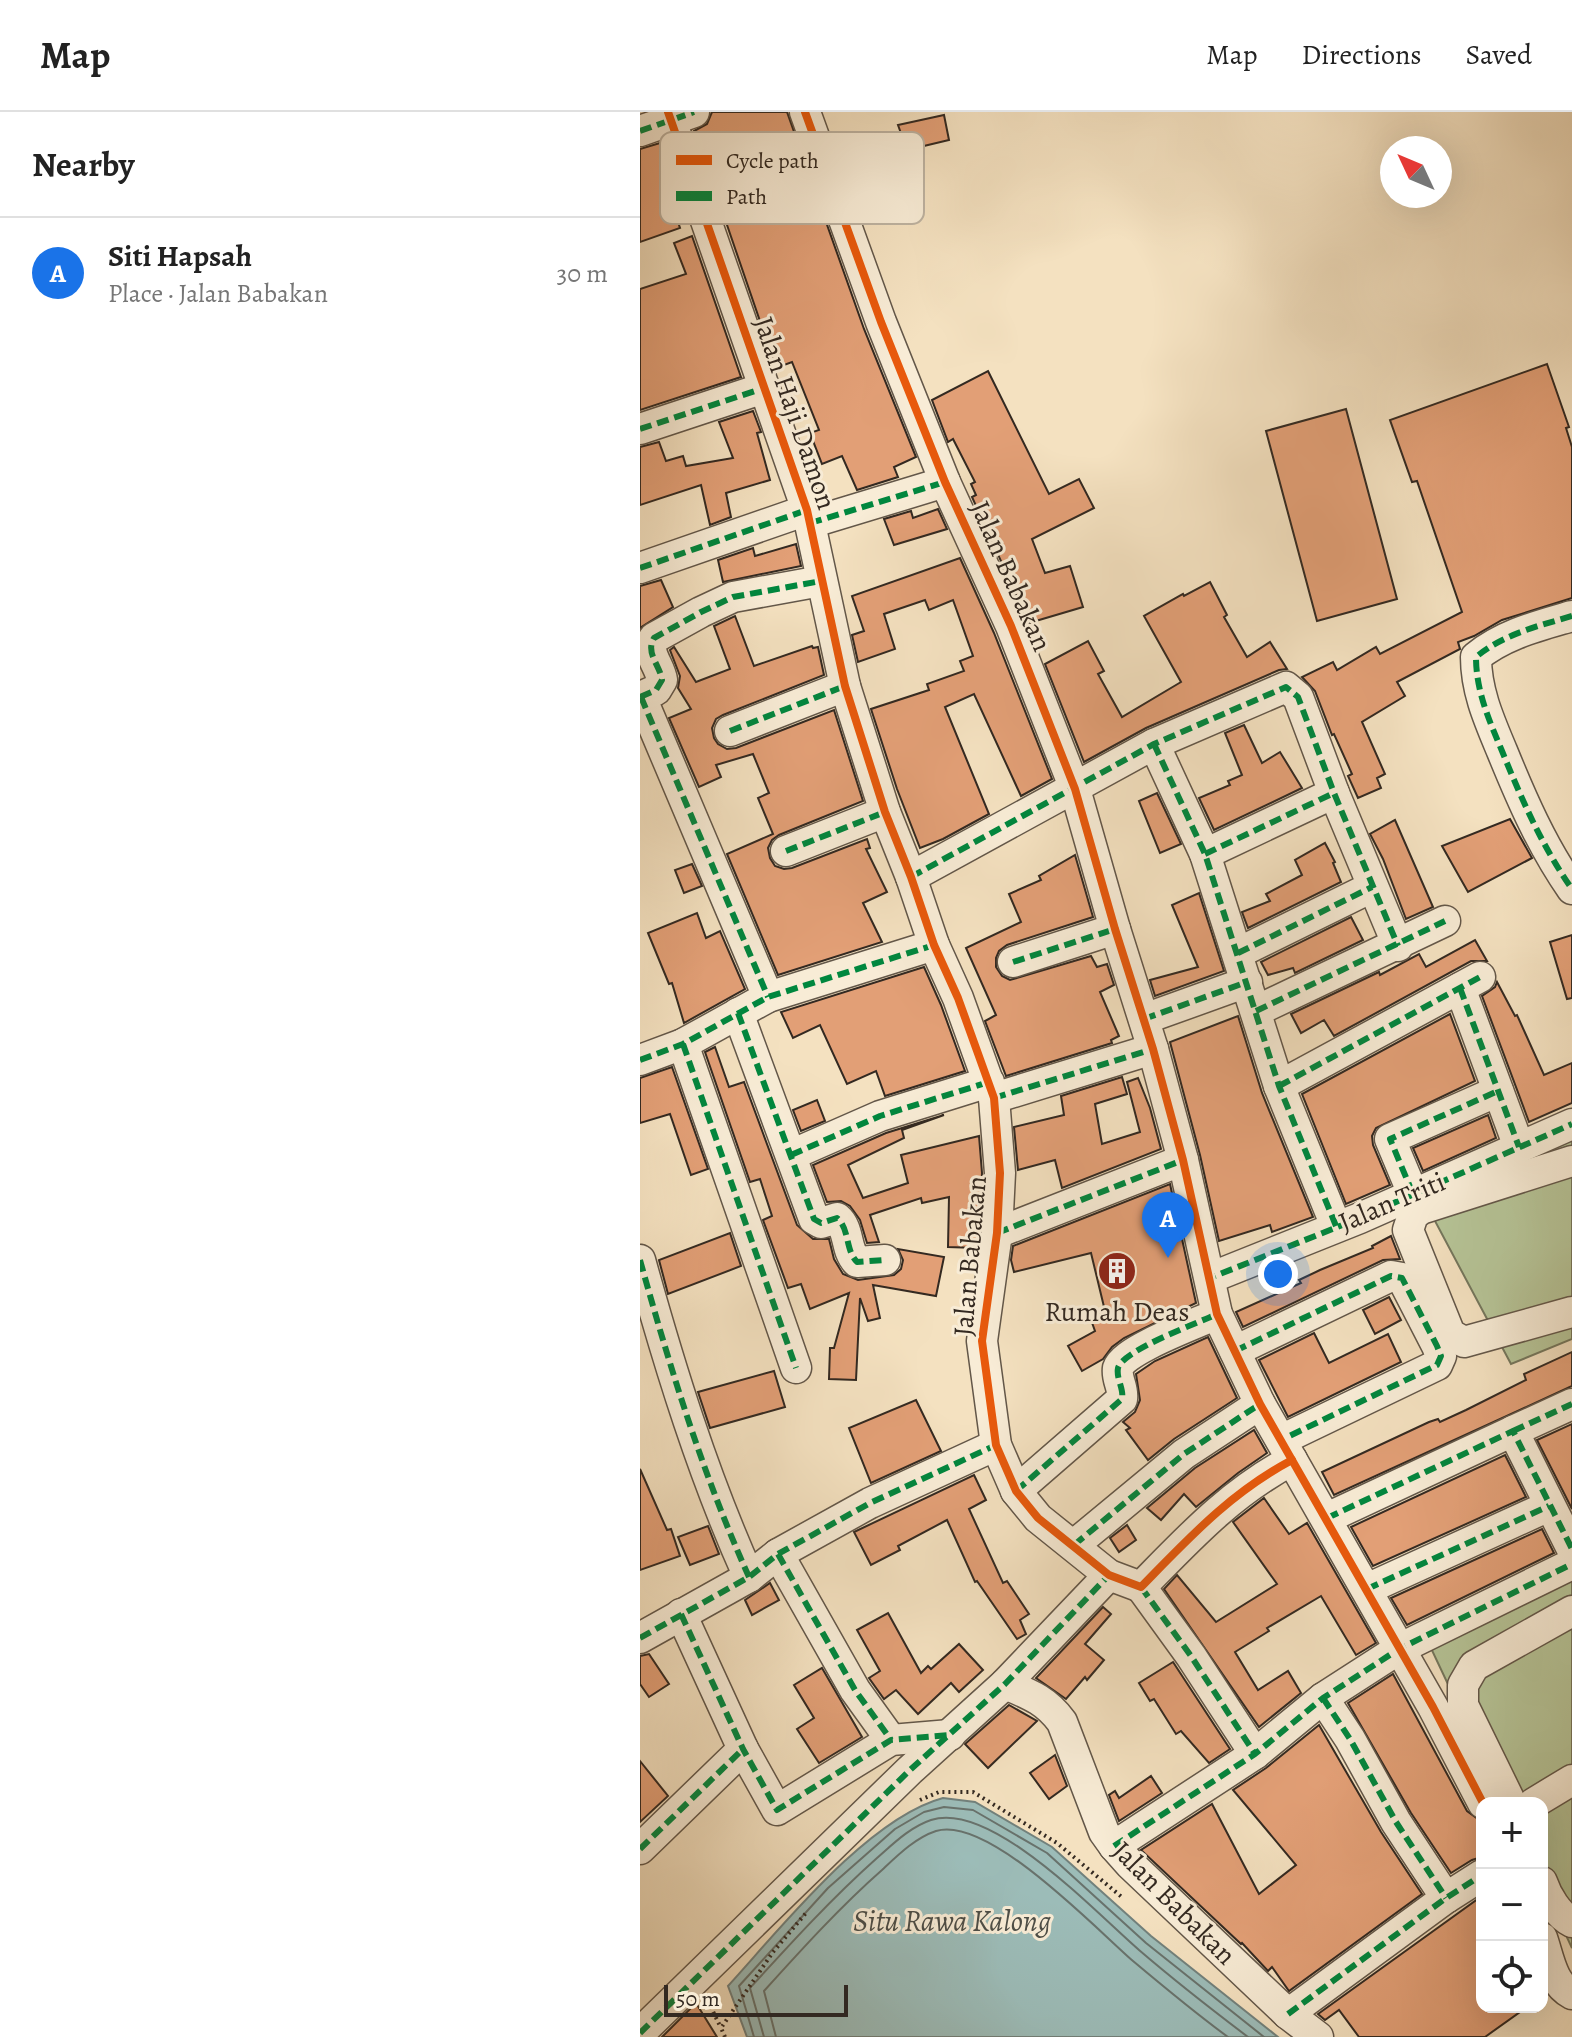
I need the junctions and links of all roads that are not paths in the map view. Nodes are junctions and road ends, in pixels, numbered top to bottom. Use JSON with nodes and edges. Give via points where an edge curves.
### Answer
{"nodes":[{"id":1,"x":805,"y":112,"type":"edge"},
{"id":2,"x":677,"y":115,"type":"edge"},
{"id":3,"x":640,"y":131,"type":"edge"},
{"id":4,"x":812,"y":132,"type":"edge"},
{"id":5,"x":712,"y":224,"type":"edge"},
{"id":6,"x":846,"y":224,"type":"edge"},
{"id":7,"x":764,"y":388,"type":"junction"},
{"id":8,"x":640,"y":429,"type":"edge"},
{"id":9,"x":945,"y":482,"type":"junction"},
{"id":10,"x":808,"y":516,"type":"junction"},
{"id":11,"x":640,"y":568,"type":"edge"},
{"id":12,"x":821,"y":581,"type":"junction"},
{"id":13,"x":1572,"y":616,"type":"edge"},
{"id":14,"x":845,"y":686,"type":"junction"},
{"id":15,"x":640,"y":697,"type":"edge"},
{"id":16,"x":730,"y":731,"type":"dead end"},
{"id":17,"x":861,"y":733,"type":"joint"},
{"id":18,"x":1154,"y":744,"type":"junction"},
{"id":19,"x":1075,"y":789,"type":"junction"},
{"id":20,"x":1334,"y":793,"type":"junction"},
{"id":21,"x":885,"y":812,"type":"junction"},
{"id":22,"x":786,"y":851,"type":"dead end"},
{"id":23,"x":1205,"y":854,"type":"junction"},
{"id":24,"x":911,"y":877,"type":"junction"},
{"id":25,"x":1372,"y":887,"type":"junction"},
{"id":26,"x":1572,"y":889,"type":"edge"},
{"id":27,"x":1445,"y":921,"type":"dead end"},
{"id":28,"x":1115,"y":929,"type":"junction"},
{"id":29,"x":934,"y":945,"type":"junction"},
{"id":30,"x":1398,"y":946,"type":"junction"},
{"id":31,"x":1238,"y":953,"type":"junction"},
{"id":32,"x":1013,"y":962,"type":"dead end"},
{"id":33,"x":1247,"y":982,"type":"junction"},
{"id":34,"x":768,"y":997,"type":"junction"},
{"id":35,"x":1256,"y":1011,"type":"junction"},
{"id":36,"x":738,"y":1013,"type":"junction"},
{"id":37,"x":1144,"y":1019,"type":"junction"},
{"id":38,"x":683,"y":1044,"type":"junction"},
{"id":39,"x":1153,"y":1049,"type":"junction"},
{"id":40,"x":640,"y":1060,"type":"edge"},
{"id":41,"x":1279,"y":1086,"type":"junction"},
{"id":42,"x":992,"y":1090,"type":"junction"},
{"id":43,"x":1498,"y":1091,"type":"junction"},
{"id":44,"x":1572,"y":1124,"type":"edge"},
{"id":45,"x":1519,"y":1147,"type":"junction"},
{"id":46,"x":791,"y":1155,"type":"junction"},
{"id":47,"x":1183,"y":1160,"type":"junction"},
{"id":48,"x":1572,"y":1161,"type":"edge"},
{"id":49,"x":1413,"y":1194,"type":"junction"},
{"id":50,"x":1336,"y":1226,"type":"junction"},
{"id":51,"x":997,"y":1233,"type":"junction"},
{"id":52,"x":640,"y":1260,"type":"edge"},
{"id":53,"x":885,"y":1260,"type":"dead end"},
{"id":54,"x":1210,"y":1278,"type":"junction"},
{"id":55,"x":1572,"y":1312,"type":"edge"},
{"id":56,"x":647,"y":1314,"type":"edge"},
{"id":57,"x":1217,"y":1314,"type":"junction"},
{"id":58,"x":1235,"y":1351,"type":"junction"},
{"id":59,"x":796,"y":1368,"type":"dead end"},
{"id":60,"x":1260,"y":1404,"type":"junction"},
{"id":61,"x":1572,"y":1404,"type":"edge"},
{"id":62,"x":1513,"y":1431,"type":"junction"},
{"id":63,"x":996,"y":1445,"type":"junction"},
{"id":64,"x":1286,"y":1450,"type":"junction"},
{"id":65,"x":1016,"y":1491,"type":"junction"},
{"id":66,"x":1549,"y":1506,"type":"junction"},
{"id":67,"x":1327,"y":1518,"type":"junction"},
{"id":68,"x":1074,"y":1545,"type":"junction"},
{"id":69,"x":1572,"y":1549,"type":"edge"},
{"id":70,"x":778,"y":1554,"type":"junction"},
{"id":71,"x":1572,"y":1564,"type":"edge"},
{"id":72,"x":1109,"y":1575,"type":"junction"},
{"id":73,"x":749,"y":1577,"type":"junction"},
{"id":74,"x":1141,"y":1587,"type":"junction"},
{"id":75,"x":1367,"y":1589,"type":"junction"},
{"id":76,"x":1572,"y":1611,"type":"edge"},
{"id":77,"x":681,"y":1614,"type":"junction"},
{"id":78,"x":640,"y":1638,"type":"edge"},
{"id":79,"x":1399,"y":1649,"type":"junction"},
{"id":80,"x":1005,"y":1684,"type":"junction"},
{"id":81,"x":1323,"y":1698,"type":"junction"},
{"id":82,"x":950,"y":1735,"type":"junction"},
{"id":83,"x":891,"y":1740,"type":"junction"},
{"id":84,"x":743,"y":1749,"type":"junction"},
{"id":85,"x":1255,"y":1754,"type":"junction"},
{"id":86,"x":1572,"y":1780,"type":"edge"},
{"id":87,"x":1480,"y":1797,"type":"edge"},
{"id":88,"x":1508,"y":1797,"type":"edge"},
{"id":89,"x":1544,"y":1797,"type":"edge"},
{"id":90,"x":1114,"y":1846,"type":"junction"},
{"id":91,"x":640,"y":1849,"type":"edge"},
{"id":92,"x":1476,"y":1879,"type":"edge"},
{"id":93,"x":1548,"y":1896,"type":"edge"},
{"id":94,"x":1446,"y":1898,"type":"junction"},
{"id":95,"x":1572,"y":1922,"type":"edge"},
{"id":96,"x":1543,"y":1941,"type":"edge"},
{"id":97,"x":1572,"y":1994,"type":"edge"},
{"id":98,"x":1288,"y":2014,"type":"junction"},
{"id":99,"x":640,"y":2033,"type":"edge"},
{"id":100,"x":1318,"y":2037,"type":"edge"}],
"edges":[{"from":1,"to":4,"type":"street"},
{"from":2,"to":3,"type":"street"},
{"from":5,"to":7,"type":"street","name":"Jalan Haji Damon"},
{"from":6,"to":9,"type":"street"},
{"from":7,"to":8,"type":"street"},
{"from":7,"to":10,"type":"street","name":"Jalan Haji Damon"},
{"from":9,"to":10,"type":"street","name":"Jalan Babakan"},
{"from":9,"to":19,"type":"street","name":"Jalan Babakan","via":[[1011,626]]},
{"from":10,"to":11,"type":"street","name":"Jalan Babakan"},
{"from":10,"to":12,"type":"street","name":"Jalan Haji Damon"},
{"from":12,"to":14,"type":"street","name":"Jalan Haji Damon"},
{"from":12,"to":15,"type":"street","via":[[733,597],[654,638],[651,651],[662,680],[656,690]]},
{"from":13,"to":26,"type":"street","via":[[1491,645],[1476,657],[1476,680],[1517,790],[1549,856]]},
{"from":14,"to":16,"type":"street"},
{"from":14,"to":17,"type":"street","name":"Jalan Haji Damon"},
{"from":15,"to":34,"type":"street"},
{"from":17,"to":21,"type":"street","name":"Jalan Babakan"},
{"from":18,"to":19,"type":"street"},
{"from":18,"to":20,"type":"street","via":[[1286,687],[1298,697]]},
{"from":18,"to":23,"type":"street"},
{"from":19,"to":24,"type":"street"},
{"from":19,"to":28,"type":"street","name":"Jalan Babakan"},
{"from":20,"to":23,"type":"street"},
{"from":20,"to":25,"type":"street"},
{"from":21,"to":22,"type":"street"},
{"from":21,"to":24,"type":"street","name":"Jalan Babakan"},
{"from":23,"to":31,"type":"street"},
{"from":24,"to":29,"type":"street","name":"Jalan Babakan"},
{"from":25,"to":30,"type":"street"},
{"from":25,"to":31,"type":"street"},
{"from":27,"to":30,"type":"street"},
{"from":28,"to":32,"type":"street"},
{"from":28,"to":37,"type":"street","name":"Jalan Babakan"},
{"from":29,"to":34,"type":"street"},
{"from":29,"to":42,"type":"street","name":"Jalan Babakan"},
{"from":30,"to":35,"type":"street"},
{"from":31,"to":33,"type":"street"},
{"from":33,"to":35,"type":"street"},
{"from":33,"to":37,"type":"street"},
{"from":34,"to":36,"type":"street"},
{"from":35,"to":41,"type":"street"},
{"from":36,"to":38,"type":"street"},
{"from":36,"to":46,"type":"street"},
{"from":37,"to":39,"type":"street","name":"Jalan Babakan"},
{"from":38,"to":40,"type":"street"},
{"from":38,"to":59,"type":"street"},
{"from":39,"to":42,"type":"street"},
{"from":39,"to":47,"type":"street","name":"Jalan Babakan"},
{"from":41,"to":43,"type":"street","via":[[1470,983]]},
{"from":41,"to":50,"type":"street"},
{"from":42,"to":46,"type":"street","via":[[880,1116]]},
{"from":42,"to":51,"type":"street","name":"Jalan Babakan","via":[[1000,1173]]},
{"from":43,"to":45,"type":"street"},
{"from":43,"to":49,"type":"street","via":[[1390,1139]]},
{"from":44,"to":45,"type":"street","name":"Jalan Triti"},
{"from":45,"to":49,"type":"street","name":"Jalan Triti"},
{"from":46,"to":53,"type":"street","via":[[814,1219],[821,1223],[837,1218],[843,1223],[857,1262]]},
{"from":47,"to":51,"type":"street"},
{"from":47,"to":54,"type":"street","name":"Jalan Babakan"},
{"from":48,"to":55,"type":"street","via":[[1421,1209],[1408,1230],[1454,1338],[1464,1342]]},
{"from":49,"to":50,"type":"street","name":"Jalan Triti"},
{"from":50,"to":54,"type":"street","name":"Jalan Triti"},
{"from":51,"to":63,"type":"street","name":"Jalan Babakan","via":[[982,1341]]},
{"from":52,"to":56,"type":"street"},
{"from":54,"to":57,"type":"street","name":"Jalan Babakan"},
{"from":56,"to":73,"type":"street","via":[[721,1516]]},
{"from":57,"to":58,"type":"street","name":"Jalan Babakan"},
{"from":57,"to":65,"type":"street","via":[[1120,1363],[1122,1399]]},
{"from":58,"to":60,"type":"street","name":"Jalan Babakan"},
{"from":58,"to":64,"type":"street","via":[[1391,1276],[1402,1278],[1407,1287],[1441,1356],[1437,1365]]},
{"from":60,"to":64,"type":"street","name":"Jalan Babakan"},
{"from":60,"to":68,"type":"street","via":[[1184,1454]]},
{"from":61,"to":62,"type":"street"},
{"from":62,"to":66,"type":"street"},
{"from":62,"to":67,"type":"street"},
{"from":63,"to":65,"type":"street","name":"Jalan Babakan"},
{"from":63,"to":70,"type":"street","via":[[870,1503]]},
{"from":64,"to":67,"type":"street","name":"Jalan Babakan"},
{"from":64,"to":74,"type":"street"},
{"from":65,"to":68,"type":"street","name":"Jalan Babakan","via":[[1038,1518]]},
{"from":66,"to":69,"type":"street"},
{"from":66,"to":75,"type":"street"},
{"from":67,"to":75,"type":"street","name":"Jalan Babakan"},
{"from":68,"to":72,"type":"street","name":"Jalan Babakan"},
{"from":70,"to":73,"type":"street"},
{"from":70,"to":83,"type":"street","via":[[855,1690]]},
{"from":71,"to":79,"type":"street"},
{"from":72,"to":74,"type":"street","name":"Jalan Babakan"},
{"from":72,"to":80,"type":"street"},
{"from":73,"to":77,"type":"street"},
{"from":74,"to":85,"type":"street"},
{"from":75,"to":79,"type":"street","name":"Jalan Babakan"},
{"from":76,"to":88,"type":"street","via":[[1474,1666],[1463,1685],[1463,1705]]},
{"from":77,"to":78,"type":"street"},
{"from":77,"to":84,"type":"street"},
{"from":79,"to":81,"type":"street"},
{"from":79,"to":87,"type":"street","name":"Jalan Babakan"},
{"from":80,"to":82,"type":"street"},
{"from":80,"to":90,"type":"street","name":"Jalan Babakan","via":[[1037,1697],[1062,1722]]},
{"from":81,"to":85,"type":"street"},
{"from":81,"to":94,"type":"street"},
{"from":82,"to":83,"type":"street"},
{"from":82,"to":99,"type":"street"},
{"from":83,"to":84,"type":"street","via":[[777,1810]]},
{"from":84,"to":91,"type":"street"},
{"from":85,"to":90,"type":"street"},
{"from":86,"to":89,"type":"street"},
{"from":90,"to":98,"type":"street","name":"Jalan Babakan"},
{"from":92,"to":94,"type":"street"},
{"from":93,"to":95,"type":"street"},
{"from":94,"to":98,"type":"street"},
{"from":96,"to":97,"type":"street","via":[[1556,1979]]},
{"from":98,"to":100,"type":"street","name":"Jalan Babakan"}]}
